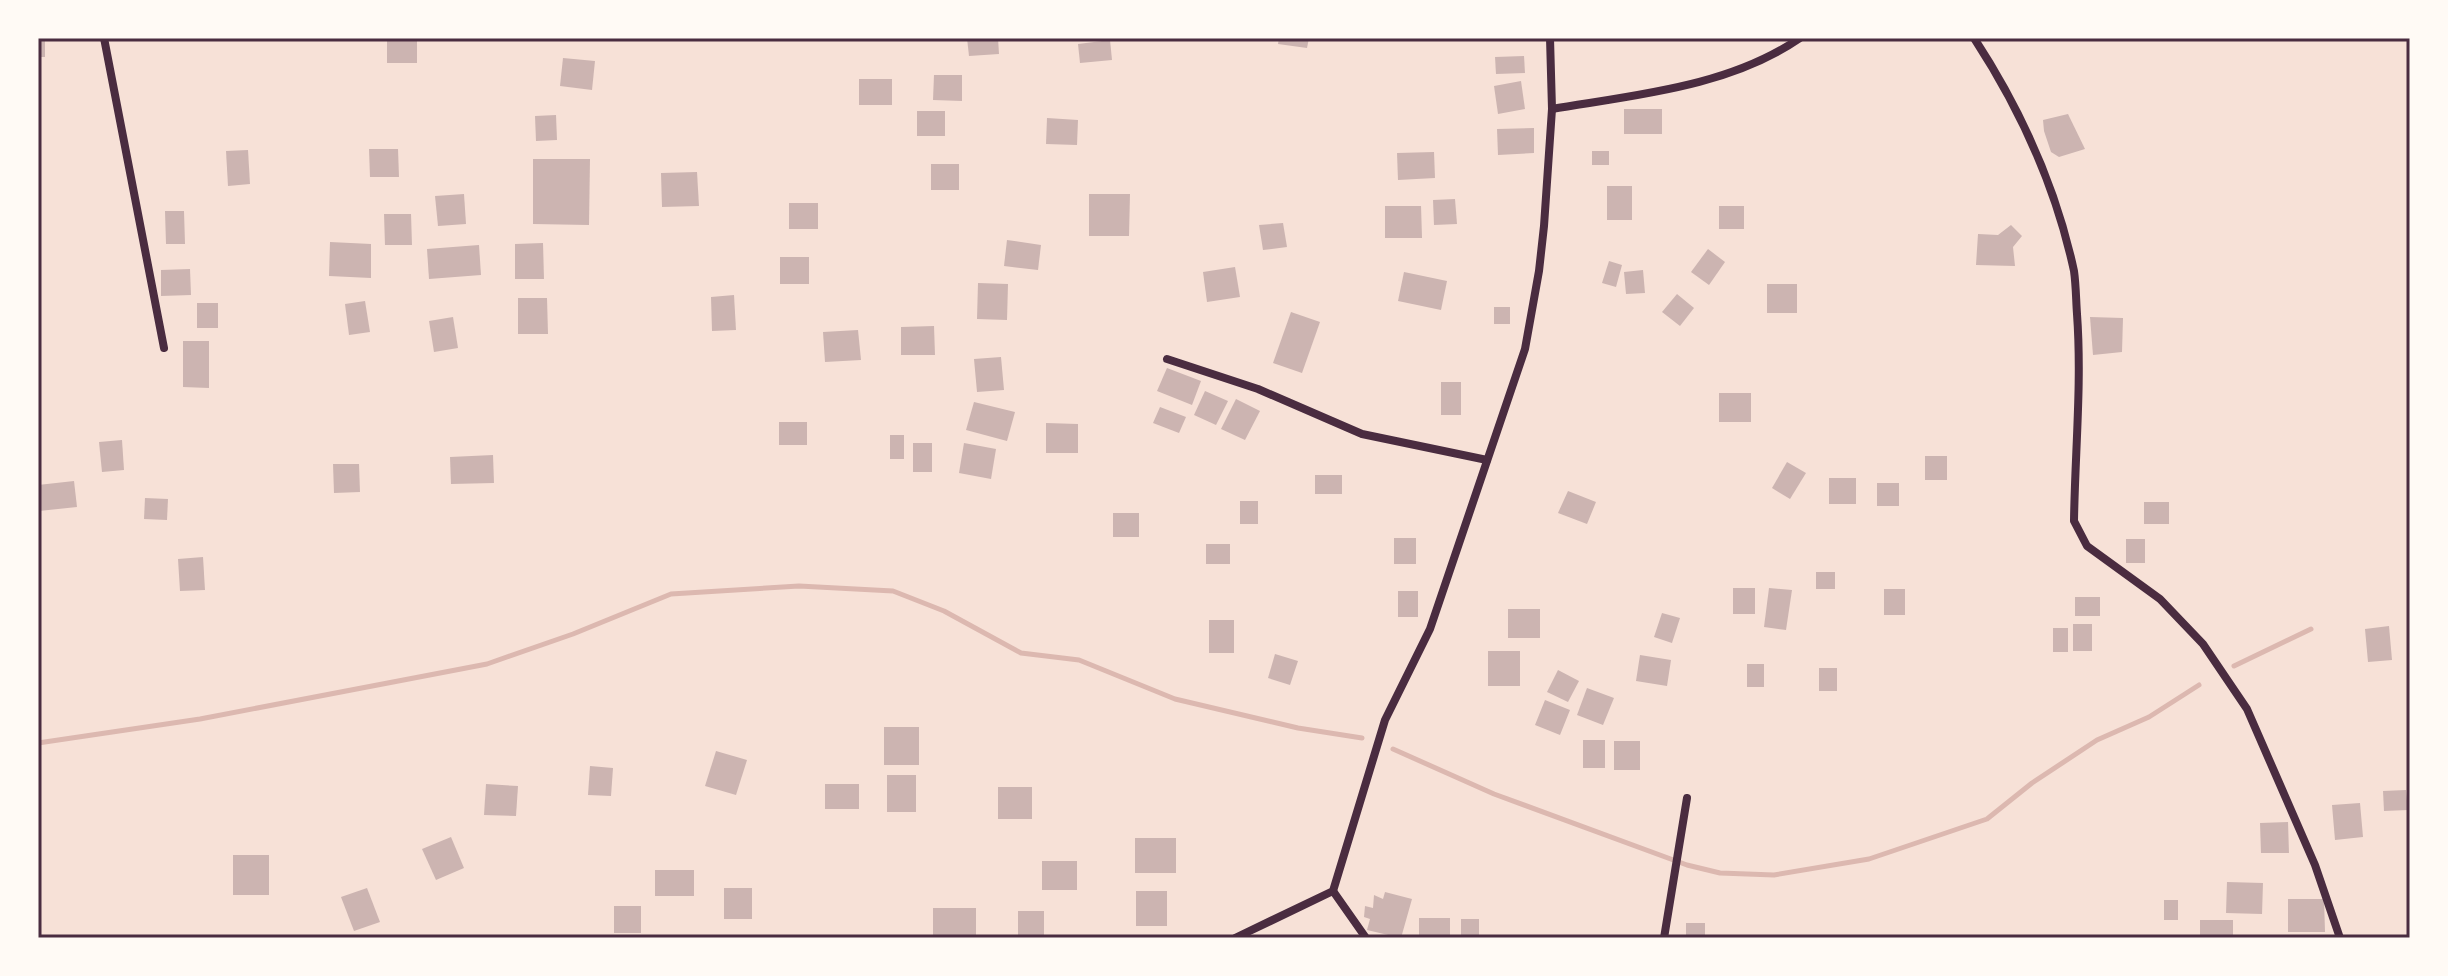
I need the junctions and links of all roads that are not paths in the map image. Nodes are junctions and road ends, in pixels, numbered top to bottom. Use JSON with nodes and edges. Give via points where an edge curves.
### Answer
{"nodes":[{"id":1,"x":104,"y":38,"type":"edge"},
{"id":2,"x":1550,"y":38,"type":"edge"},
{"id":3,"x":1800,"y":38,"type":"edge"},
{"id":4,"x":1974,"y":38,"type":"edge"},
{"id":5,"x":1552,"y":109,"type":"junction"},
{"id":6,"x":164,"y":348,"type":"dead end"},
{"id":7,"x":1167,"y":359,"type":"dead end"},
{"id":8,"x":1487,"y":460,"type":"junction"},
{"id":9,"x":1687,"y":798,"type":"dead end"},
{"id":10,"x":1333,"y":891,"type":"junction"},
{"id":11,"x":1235,"y":938,"type":"edge"},
{"id":12,"x":1366,"y":938,"type":"edge"},
{"id":13,"x":1664,"y":938,"type":"edge"},
{"id":14,"x":2340,"y":938,"type":"edge"}],
"edges":[{"from":1,"to":6,"type":"street"},
{"from":2,"to":5,"type":"street"},
{"from":3,"to":5,"type":"street","via":[[1756,64],[1702,80]]},
{"from":4,"to":14,"type":"street","via":[[2023,120],[2043,166],[2074,273],[2079,342],[2074,521],[2087,546],[2160,599],[2203,644],[2247,709],[2315,865]]},
{"from":5,"to":8,"type":"street","via":[[1534,302],[1525,349]]},
{"from":7,"to":8,"type":"street","via":[[1258,389],[1362,434]]},
{"from":8,"to":10,"type":"street","via":[[1430,629],[1385,720]]},
{"from":9,"to":13,"type":"street"},
{"from":10,"to":11,"type":"street"},
{"from":10,"to":12,"type":"street"}]}
